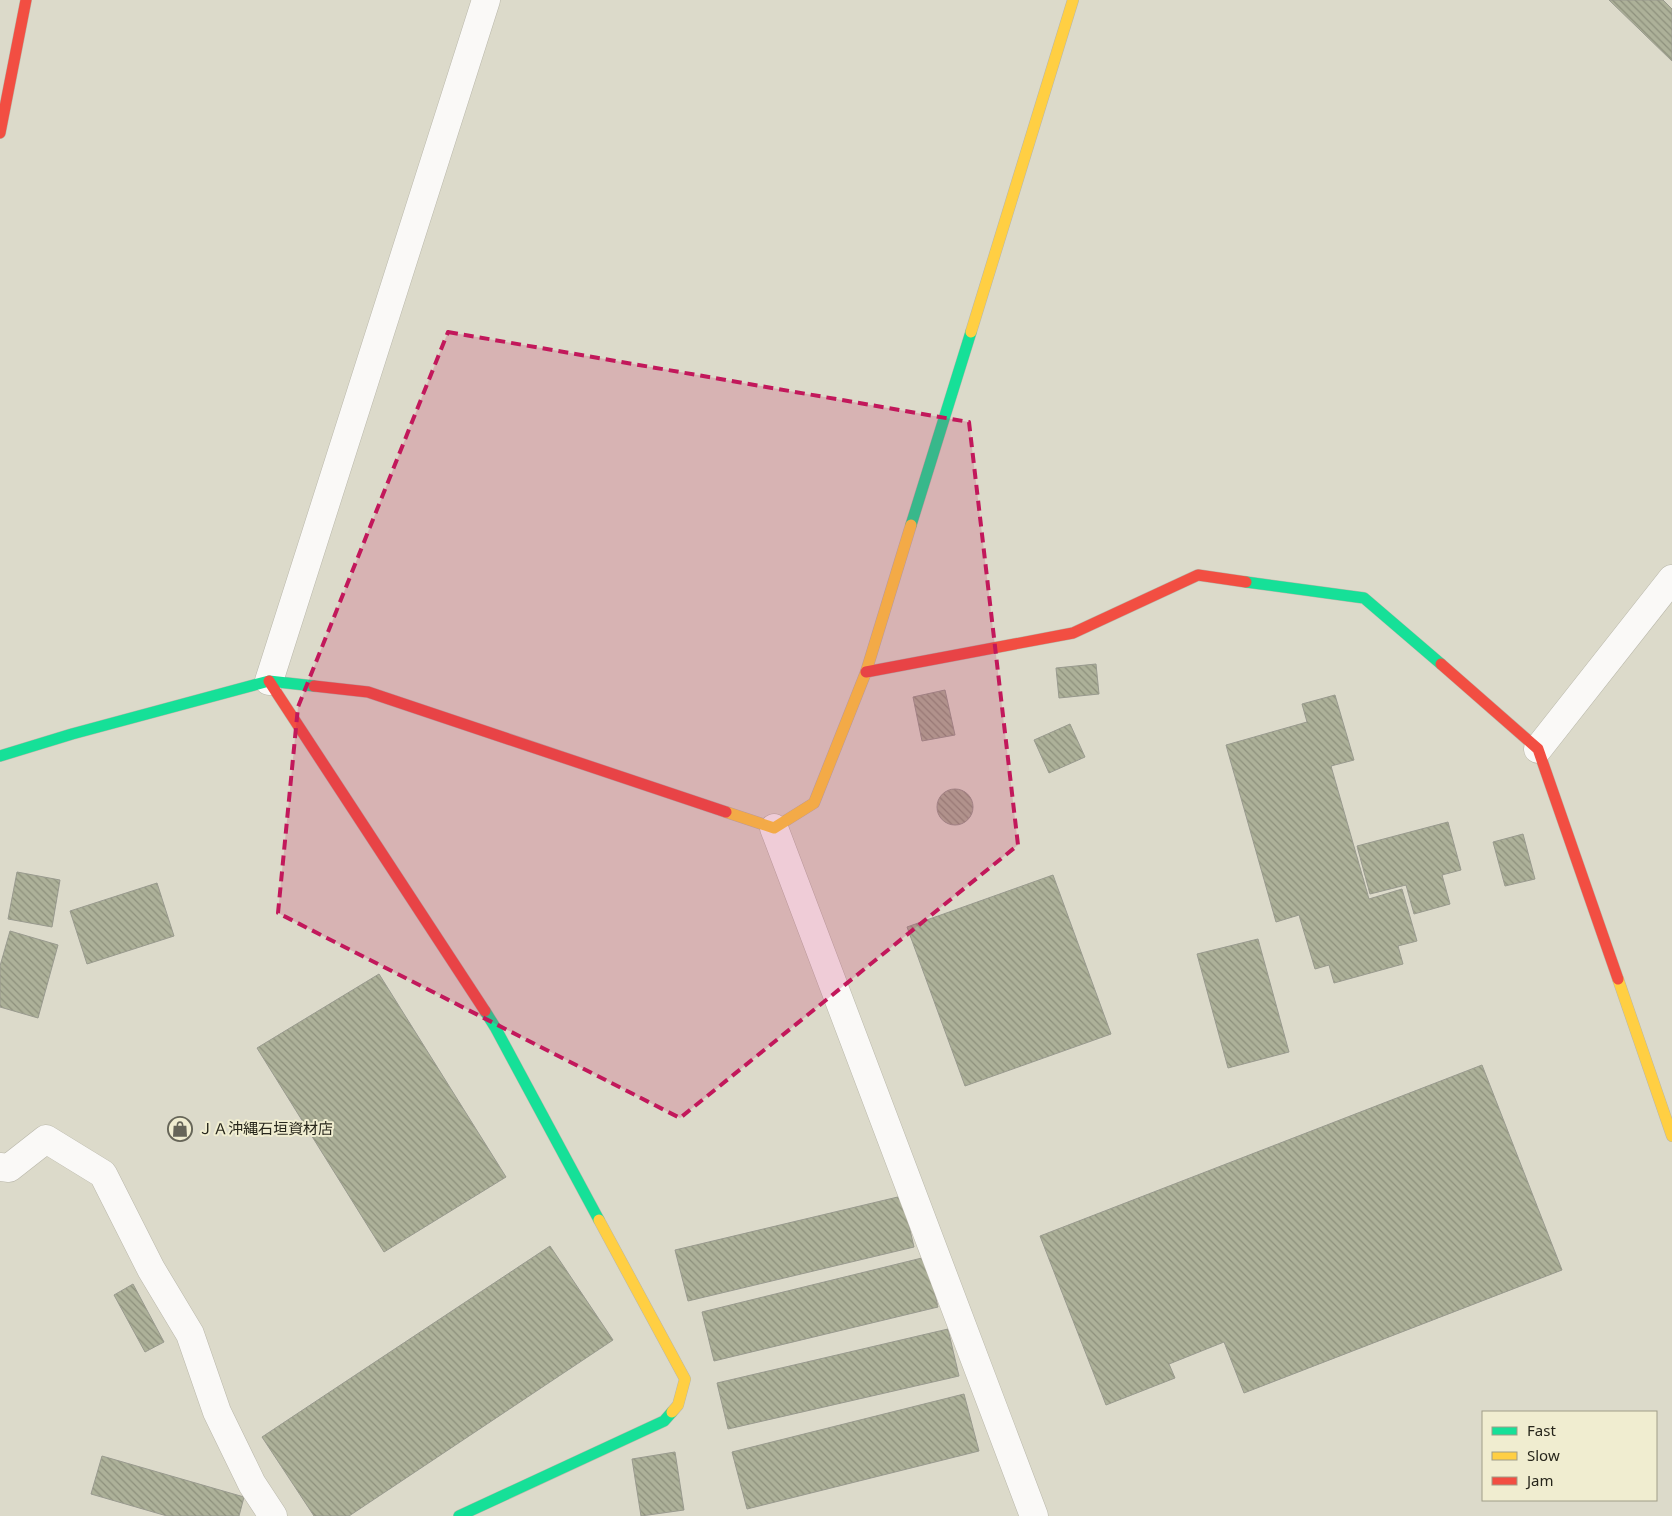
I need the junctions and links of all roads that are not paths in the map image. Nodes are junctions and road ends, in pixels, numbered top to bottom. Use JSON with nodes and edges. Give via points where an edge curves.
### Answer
{"nodes":[{"id":1,"x":26,"y":0,"type":"edge"},
{"id":2,"x":486,"y":0,"type":"edge"},
{"id":3,"x":1073,"y":0,"type":"edge"},
{"id":4,"x":0,"y":133,"type":"edge"},
{"id":5,"x":1672,"y":579,"type":"edge"},
{"id":6,"x":866,"y":672,"type":"junction"},
{"id":7,"x":269,"y":681,"type":"junction"},
{"id":8,"x":1538,"y":748,"type":"junction"},
{"id":9,"x":0,"y":756,"type":"edge"},
{"id":10,"x":774,"y":828,"type":"junction"},
{"id":11,"x":1672,"y":1136,"type":"edge"},
{"id":12,"x":0,"y":1167,"type":"edge"},
{"id":13,"x":273,"y":1516,"type":"edge"},
{"id":14,"x":459,"y":1516,"type":"edge"},
{"id":15,"x":1034,"y":1516,"type":"edge"}],
"edges":[{"from":1,"to":4,"type":"street"},
{"from":2,"to":7,"type":"street"},
{"from":3,"to":6,"type":"street"},
{"from":5,"to":8,"type":"street"},
{"from":6,"to":8,"type":"street","via":[[1073,633],[1198,575],[1364,598]]},
{"from":6,"to":10,"type":"street","via":[[814,803]]},
{"from":7,"to":9,"type":"street"},
{"from":7,"to":10,"type":"street","via":[[368,692]]},
{"from":7,"to":14,"type":"street","via":[[496,1027],[685,1379],[678,1404],[664,1421]]},
{"from":8,"to":11,"type":"street"},
{"from":10,"to":15,"type":"street"},
{"from":12,"to":13,"type":"street","via":[[9,1168],[46,1139],[102,1174],[151,1269],[190,1334],[217,1412],[252,1484]]}]}
